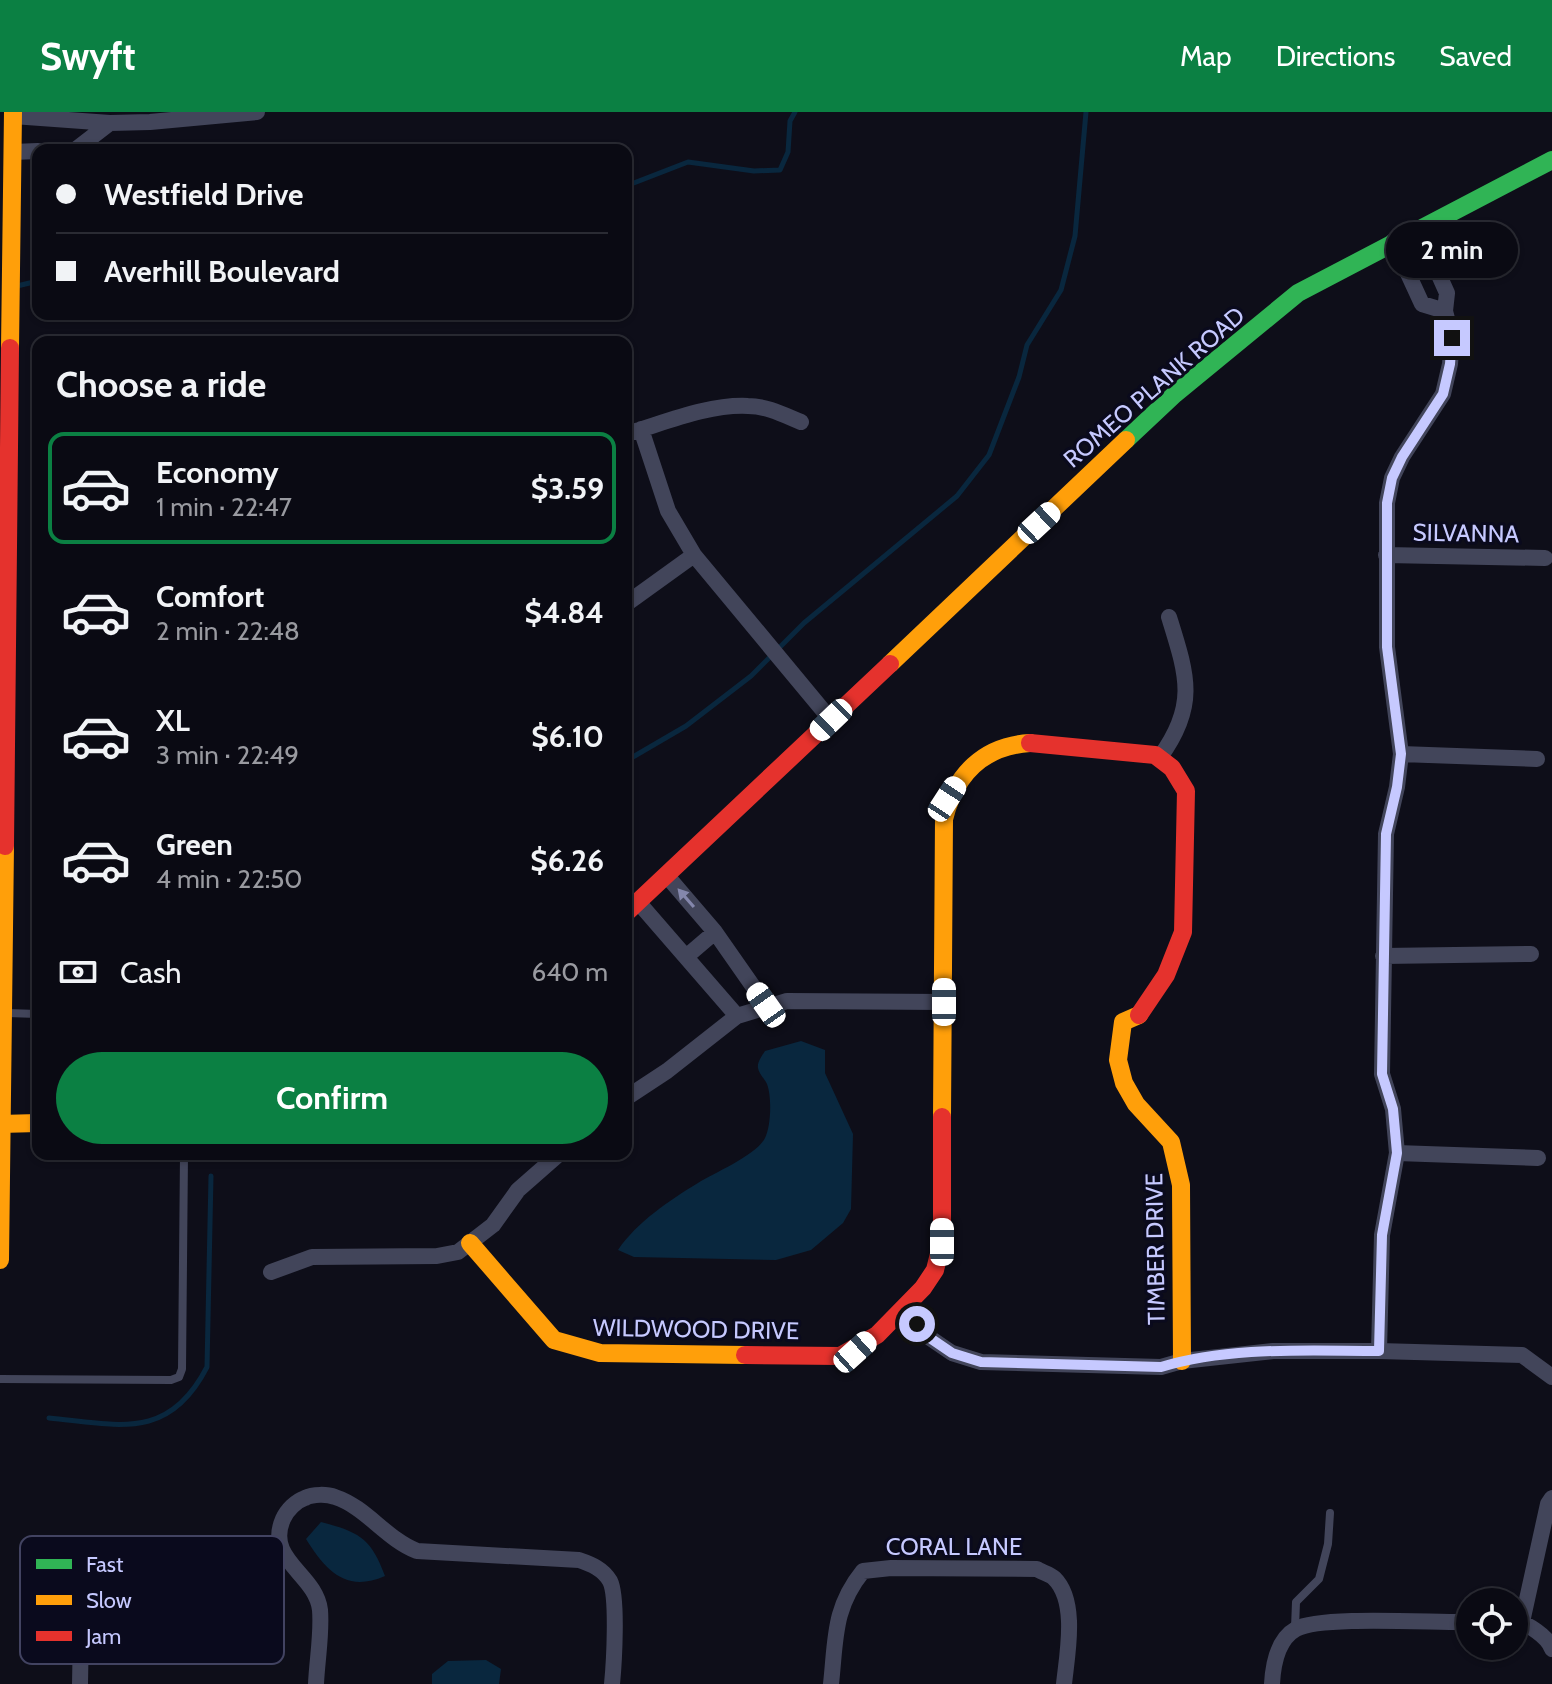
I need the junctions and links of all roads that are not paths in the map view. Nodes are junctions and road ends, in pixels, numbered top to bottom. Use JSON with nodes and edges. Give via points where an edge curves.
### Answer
{"nodes":[{"id":1,"x":257,"y":112,"type":"edge"},
{"id":2,"x":13,"y":114,"type":"edge"},
{"id":3,"x":110,"y":123,"type":"junction"},
{"id":4,"x":83,"y":144,"type":"edge"},
{"id":5,"x":32,"y":151,"type":"edge"},
{"id":6,"x":13,"y":152,"type":"junction"},
{"id":7,"x":1552,"y":160,"type":"edge"},
{"id":8,"x":1418,"y":228,"type":"junction"},
{"id":9,"x":1393,"y":241,"type":"junction"},
{"id":10,"x":1445,"y":311,"type":"junction"},
{"id":11,"x":801,"y":422,"type":"dead end"},
{"id":12,"x":633,"y":432,"type":"edge"},
{"id":13,"x":694,"y":555,"type":"junction"},
{"id":14,"x":1386,"y":555,"type":"junction"},
{"id":15,"x":1545,"y":558,"type":"dead end"},
{"id":16,"x":632,"y":600,"type":"edge"},
{"id":17,"x":1169,"y":617,"type":"dead end"},
{"id":18,"x":831,"y":720,"type":"junction"},
{"id":19,"x":1401,"y":754,"type":"junction"},
{"id":20,"x":1160,"y":757,"type":"junction"},
{"id":21,"x":1537,"y":759,"type":"dead end"},
{"id":22,"x":667,"y":876,"type":"junction"},
{"id":23,"x":632,"y":908,"type":"edge"},
{"id":24,"x":2,"y":923,"type":"edge"},
{"id":25,"x":715,"y":932,"type":"junction"},
{"id":26,"x":1531,"y":954,"type":"dead end"},
{"id":27,"x":687,"y":956,"type":"junction"},
{"id":28,"x":1383,"y":956,"type":"junction"},
{"id":29,"x":944,"y":1002,"type":"junction"},
{"id":30,"x":766,"y":1005,"type":"junction"},
{"id":31,"x":4,"y":1012,"type":"junction"},
{"id":32,"x":32,"y":1014,"type":"edge"},
{"id":33,"x":737,"y":1016,"type":"junction"},
{"id":34,"x":632,"y":1094,"type":"edge"},
{"id":35,"x":32,"y":1123,"type":"edge"},
{"id":36,"x":1,"y":1124,"type":"edge"},
{"id":37,"x":1397,"y":1153,"type":"junction"},
{"id":38,"x":1538,"y":1158,"type":"dead end"},
{"id":39,"x":184,"y":1160,"type":"edge"},
{"id":40,"x":552,"y":1160,"type":"edge"},
{"id":41,"x":0,"y":1234,"type":"edge"},
{"id":42,"x":470,"y":1243,"type":"junction"},
{"id":43,"x":0,"y":1260,"type":"edge"},
{"id":44,"x":271,"y":1272,"type":"dead end"},
{"id":45,"x":903,"y":1310,"type":"junction"},
{"id":46,"x":1379,"y":1351,"type":"junction"},
{"id":47,"x":1182,"y":1361,"type":"junction"},
{"id":48,"x":1552,"y":1377,"type":"edge"},
{"id":49,"x":0,"y":1379,"type":"edge"},
{"id":50,"x":1552,"y":1498,"type":"edge"},
{"id":51,"x":1330,"y":1513,"type":"dead end"},
{"id":52,"x":280,"y":1536,"type":"edge"},
{"id":53,"x":284,"y":1557,"type":"edge"},
{"id":54,"x":1527,"y":1588,"type":"edge"},
{"id":55,"x":1456,"y":1622,"type":"edge"},
{"id":56,"x":1528,"y":1628,"type":"edge"},
{"id":57,"x":1294,"y":1629,"type":"junction"},
{"id":58,"x":1552,"y":1649,"type":"edge"},
{"id":59,"x":80,"y":1664,"type":"edge"},
{"id":60,"x":80,"y":1684,"type":"edge"},
{"id":61,"x":316,"y":1684,"type":"edge"},
{"id":62,"x":612,"y":1684,"type":"edge"},
{"id":63,"x":831,"y":1684,"type":"edge"},
{"id":64,"x":1064,"y":1684,"type":"edge"},
{"id":65,"x":1272,"y":1684,"type":"edge"}],
"edges":[{"from":1,"to":3,"type":"street"},
{"from":2,"to":3,"type":"street"},
{"from":2,"to":6,"type":"street"},
{"from":3,"to":4,"type":"street"},
{"from":5,"to":6,"type":"street"},
{"from":6,"to":24,"type":"street"},
{"from":7,"to":8,"type":"street","name":"ROMEO PLANK ROAD"},
{"from":8,"to":9,"type":"street","name":"ROMEO PLANK ROAD"},
{"from":8,"to":10,"type":"street","via":[[1447,293]]},
{"from":9,"to":10,"type":"street","via":[[1422,304]]},
{"from":9,"to":18,"type":"street","name":"ROMEO PLANK ROAD","via":[[1298,293],[1175,394]]},
{"from":10,"to":14,"type":"street","via":[[1452,338],[1443,394],[1392,478]]},
{"from":11,"to":12,"type":"street","via":[[747,406],[710,410]]},
{"from":12,"to":13,"type":"street"},
{"from":13,"to":16,"type":"street"},
{"from":13,"to":18,"type":"street"},
{"from":14,"to":15,"type":"street","name":"SILVANNA"},
{"from":14,"to":19,"type":"street","via":[[1388,671]]},
{"from":17,"to":20,"type":"street","via":[[1185,669],[1185,713]]},
{"from":18,"to":22,"type":"street","name":"ROMEO PLANK ROAD"},
{"from":19,"to":21,"type":"street"},
{"from":19,"to":28,"type":"street","via":[[1386,834]]},
{"from":20,"to":29,"type":"street","name":"WILDWOOD DRIVE","via":[[1058,741],[1030,742],[975,761],[947,799],[942,828]]},
{"from":20,"to":47,"type":"street","name":"TIMBER DRIVE","via":[[1186,791],[1183,932],[1166,975],[1138,1016],[1123,1022],[1117,1069],[1124,1089],[1170,1140],[1178,1161]]},
{"from":22,"to":23,"type":"street","name":"ROMEO PLANK ROAD"},
{"from":25,"to":22,"type":"street","one_way":true},
{"from":23,"to":27,"type":"street"},
{"from":24,"to":31,"type":"street"},
{"from":25,"to":27,"type":"street"},
{"from":25,"to":30,"type":"street"},
{"from":26,"to":28,"type":"street"},
{"from":27,"to":33,"type":"street"},
{"from":28,"to":37,"type":"street","via":[[1382,1074],[1393,1109]]},
{"from":29,"to":30,"type":"street"},
{"from":29,"to":45,"type":"street","name":"WILDWOOD DRIVE","via":[[942,1242],[932,1276]]},
{"from":30,"to":33,"type":"street"},
{"from":31,"to":32,"type":"lane"},
{"from":31,"to":36,"type":"street"},
{"from":33,"to":34,"type":"street"},
{"from":35,"to":36,"type":"street"},
{"from":36,"to":41,"type":"street"},
{"from":37,"to":38,"type":"street"},
{"from":37,"to":46,"type":"street","via":[[1382,1235]]},
{"from":39,"to":49,"type":"lane","via":[[179,1377]]},
{"from":40,"to":42,"type":"street"},
{"from":41,"to":43,"type":"street"},
{"from":42,"to":44,"type":"street","via":[[437,1256],[312,1257]]},
{"from":42,"to":45,"type":"street","name":"WILDWOOD DRIVE","via":[[554,1340],[600,1353],[840,1356],[855,1352]]},
{"from":45,"to":47,"type":"street","via":[[952,1353],[981,1362],[1161,1367]]},
{"from":46,"to":47,"type":"street","via":[[1273,1351]]},
{"from":46,"to":48,"type":"street","via":[[1522,1355]]},
{"from":50,"to":54,"type":"street"},
{"from":51,"to":57,"type":"lane","via":[[1324,1563],[1319,1579],[1296,1602]]},
{"from":52,"to":62,"type":"street","via":[[286,1513],[305,1497],[335,1497],[417,1551],[579,1560],[596,1566],[611,1583]]},
{"from":53,"to":61,"type":"street","via":[[314,1592],[320,1609]]},
{"from":55,"to":57,"type":"street","via":[[1322,1622]]},
{"from":56,"to":58,"type":"street"},
{"from":57,"to":65,"type":"street","via":[[1279,1647]]},
{"from":59,"to":60,"type":"street"},
{"from":63,"to":64,"type":"street","name":"CORAL LANE","via":[[840,1608],[849,1588],[863,1571],[891,1568],[1037,1569],[1054,1578],[1070,1623]]}]}
